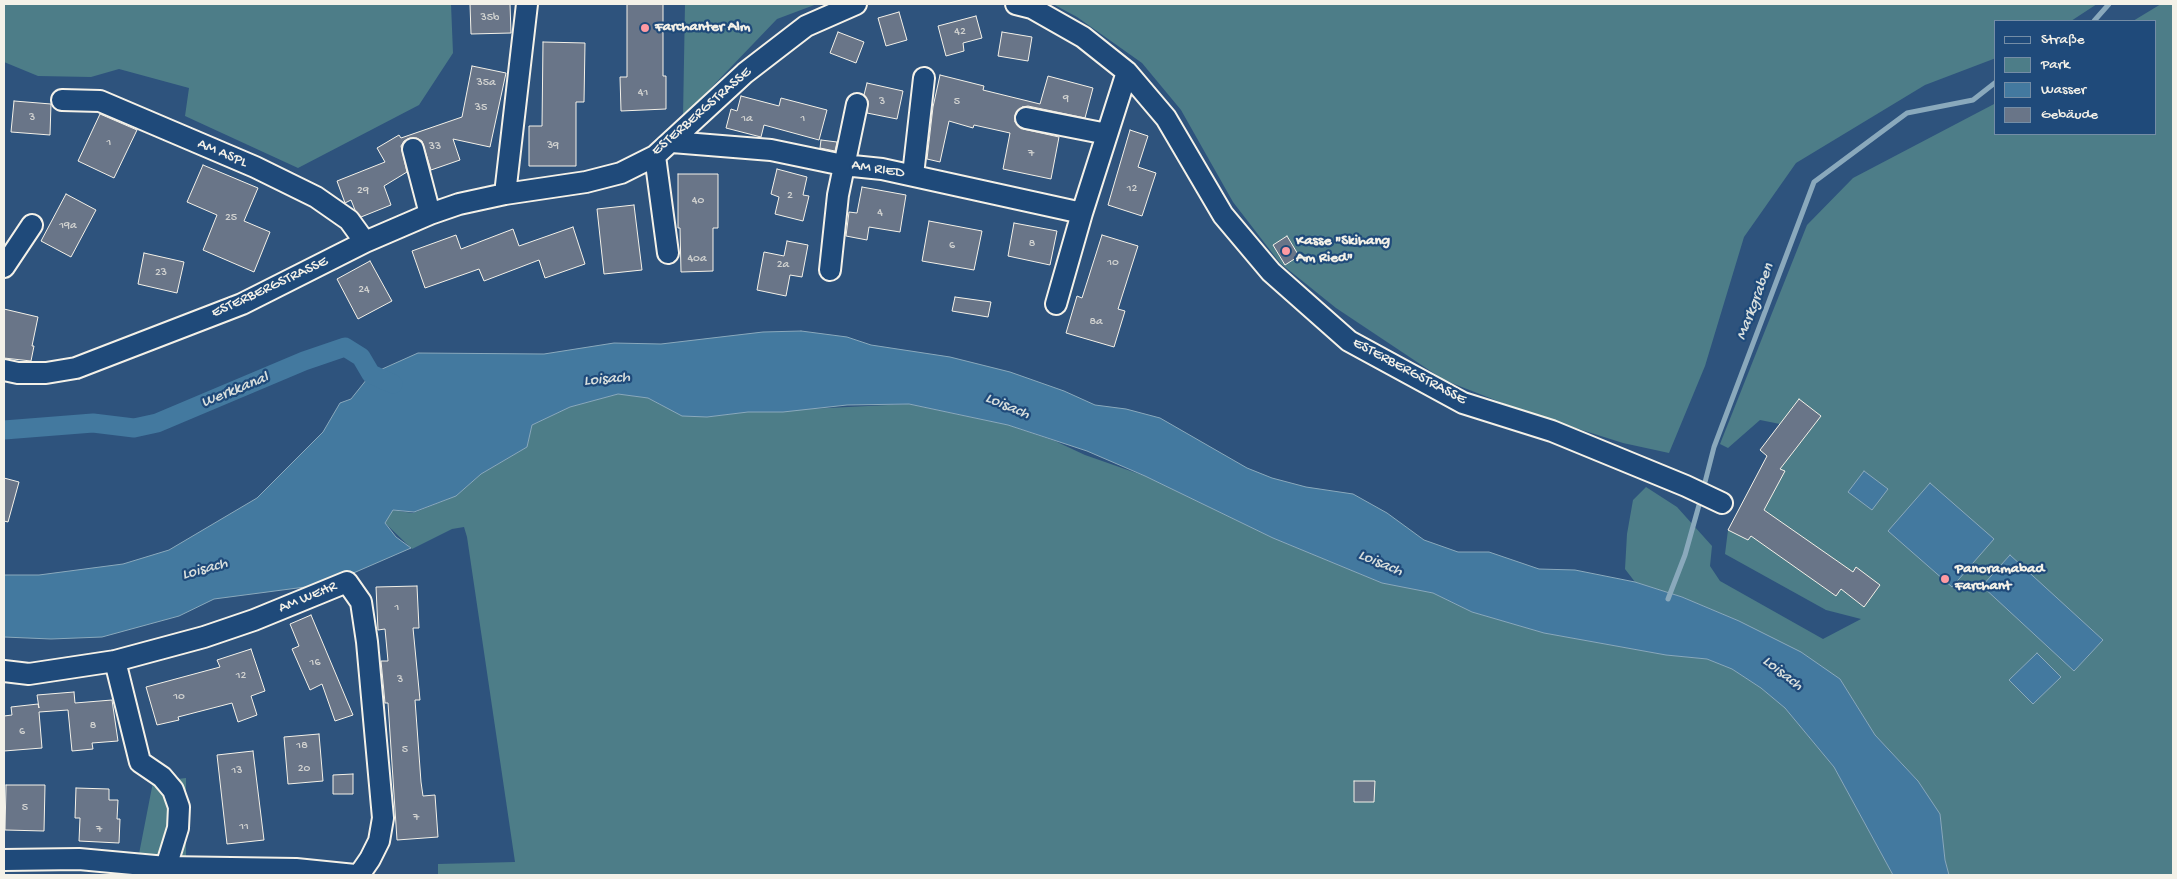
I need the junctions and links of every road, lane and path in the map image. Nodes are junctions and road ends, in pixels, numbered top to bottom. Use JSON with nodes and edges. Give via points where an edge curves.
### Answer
{"nodes":[{"id":1,"x":527,"y":4,"type":"edge"},
{"id":2,"x":856,"y":4,"type":"edge"},
{"id":3,"x":1016,"y":4,"type":"edge"},
{"id":4,"x":1127,"y":72,"type":"junction"},
{"id":5,"x":924,"y":78,"type":"dead end"},
{"id":6,"x":62,"y":100,"type":"dead end"},
{"id":7,"x":857,"y":104,"type":"dead end"},
{"id":8,"x":1026,"y":118,"type":"dead end"},
{"id":9,"x":1107,"y":134,"type":"junction"},
{"id":10,"x":672,"y":142,"type":"junction"},
{"id":11,"x":413,"y":149,"type":"dead end"},
{"id":12,"x":655,"y":156,"type":"junction"},
{"id":13,"x":843,"y":165,"type":"junction"},
{"id":14,"x":913,"y":175,"type":"junction"},
{"id":15,"x":505,"y":194,"type":"junction"},
{"id":16,"x":1082,"y":213,"type":"junction"},
{"id":17,"x":430,"y":214,"type":"junction"},
{"id":18,"x":32,"y":225,"type":"dead end"},
{"id":19,"x":365,"y":242,"type":"junction"},
{"id":20,"x":668,"y":253,"type":"dead end"},
{"id":21,"x":4,"y":267,"type":"edge"},
{"id":22,"x":830,"y":270,"type":"dead end"},
{"id":23,"x":1056,"y":304,"type":"dead end"},
{"id":24,"x":4,"y":370,"type":"edge"},
{"id":25,"x":1722,"y":503,"type":"dead end"},
{"id":26,"x":115,"y":661,"type":"junction"},
{"id":27,"x":4,"y":671,"type":"edge"},
{"id":28,"x":4,"y":863,"type":"edge"},
{"id":29,"x":78,"y":867,"type":"edge"},
{"id":30,"x":156,"y":869,"type":"edge"},
{"id":31,"x":227,"y":871,"type":"edge"},
{"id":32,"x":357,"y":875,"type":"edge"}],
"edges":[{"from":1,"to":15,"type":"street"},
{"from":2,"to":10,"type":"street","name":"ESTERBERGSTRASSE","via":[[806,26],[745,73]]},
{"from":3,"to":4,"type":"street","name":"ESTERBERGSTRASSE","via":[[1032,8],[1083,37]]},
{"from":4,"to":9,"type":"street"},
{"from":4,"to":25,"type":"street","name":"ESTERBERGSTRASSE","via":[[1166,118],[1223,215],[1271,272],[1350,341],[1463,403],[1552,431]]},
{"from":5,"to":14,"type":"street"},
{"from":6,"to":19,"type":"street","name":"AM ASPL","via":[[100,101],[255,167],[316,197],[349,220]]},
{"from":7,"to":13,"type":"street"},
{"from":8,"to":9,"type":"street"},
{"from":9,"to":16,"type":"street"},
{"from":10,"to":12,"type":"street","name":"ESTERBERGSTRASSE"},
{"from":10,"to":13,"type":"street","name":"AM RIED","via":[[771,150]]},
{"from":11,"to":17,"type":"street"},
{"from":12,"to":15,"type":"street","name":"ESTERBERGSTRASSE","via":[[621,173],[586,182]]},
{"from":12,"to":20,"type":"street"},
{"from":13,"to":14,"type":"street","name":"AM RIED"},
{"from":13,"to":22,"type":"street"},
{"from":14,"to":16,"type":"street","name":"AM RIED"},
{"from":15,"to":17,"type":"street","name":"ESTERBERGSTRASSE"},
{"from":16,"to":23,"type":"street"},
{"from":17,"to":19,"type":"street","name":"ESTERBERGSTRASSE"},
{"from":18,"to":21,"type":"street"},
{"from":19,"to":24,"type":"street","name":"ESTERBERGSTRASSE","via":[[242,304],[76,368],[18,374]]},
{"from":26,"to":27,"type":"street","name":"AM WEHR","via":[[29,674]]},
{"from":26,"to":30,"type":"street","via":[[140,762],[162,777],[173,790],[179,807],[178,828]]},
{"from":26,"to":32,"type":"street","name":"AM WEHR","via":[[204,638],[347,582],[361,602],[383,818],[379,841]]},
{"from":28,"to":29,"type":"street"},
{"from":29,"to":30,"type":"street"},
{"from":30,"to":31,"type":"street"},
{"from":31,"to":32,"type":"street","via":[[296,869]]}]}
